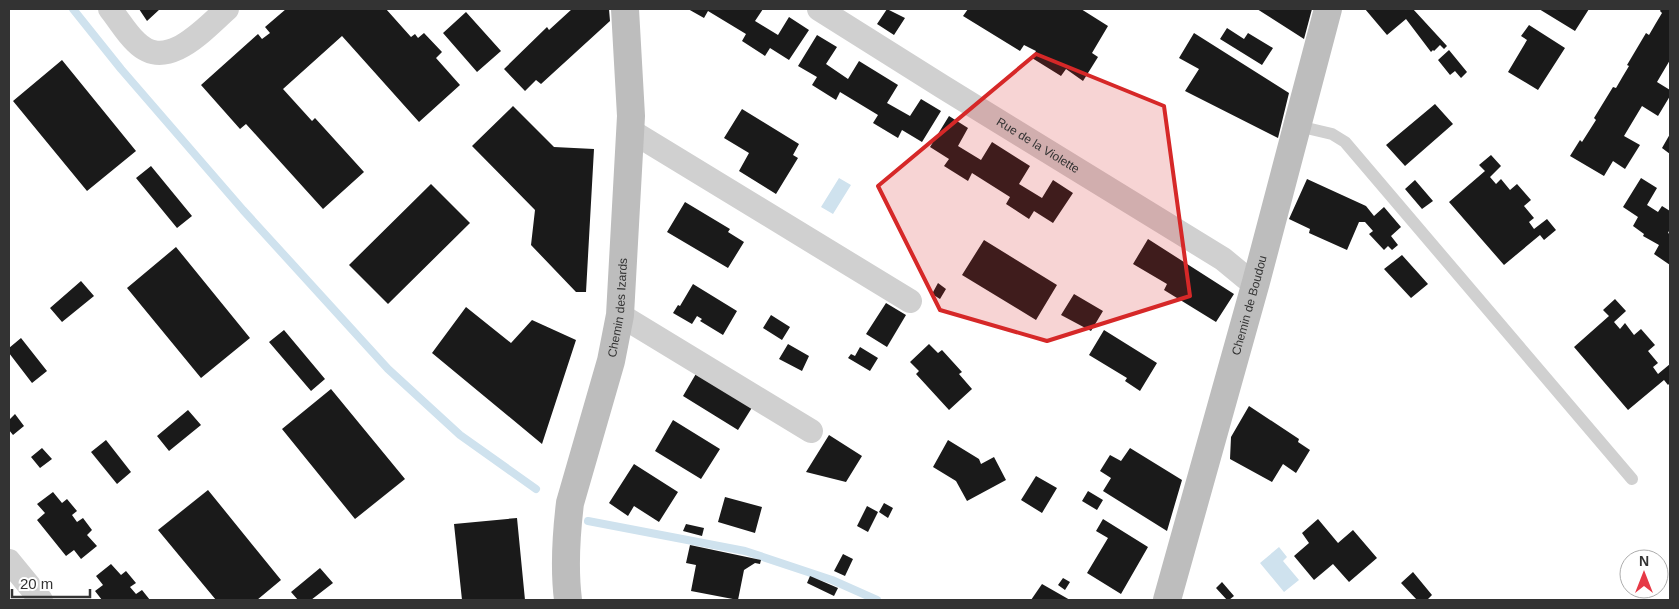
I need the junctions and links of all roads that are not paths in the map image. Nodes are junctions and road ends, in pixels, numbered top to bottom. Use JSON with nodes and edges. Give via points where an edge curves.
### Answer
{"nodes":[{"id":1,"x":110,"y":9,"type":"edge"},
{"id":2,"x":227,"y":9,"type":"edge"},
{"id":3,"x":625,"y":9,"type":"edge"},
{"id":4,"x":819,"y":9,"type":"edge"},
{"id":5,"x":1328,"y":9,"type":"edge"},
{"id":6,"x":1298,"y":126,"type":"junction"},
{"id":7,"x":630,"y":131,"type":"junction"},
{"id":8,"x":1256,"y":282,"type":"junction"},
{"id":9,"x":910,"y":301,"type":"dead end"},
{"id":10,"x":620,"y":315,"type":"junction"},
{"id":11,"x":811,"y":431,"type":"dead end"},
{"id":12,"x":1632,"y":479,"type":"dead end"},
{"id":13,"x":9,"y":561,"type":"edge"},
{"id":14,"x":41,"y":600,"type":"edge"},
{"id":15,"x":568,"y":600,"type":"edge"},
{"id":16,"x":1169,"y":600,"type":"edge"}],
"edges":[{"from":1,"to":2,"type":"street","via":[[137,43],[152,52],[171,52],[189,43]]},
{"from":3,"to":7,"type":"street","name":"Chemin des Izards"},
{"from":4,"to":8,"type":"street","name":"Rue de la Violette"},
{"from":5,"to":6,"type":"street","name":"Chemin de Boudou"},
{"from":6,"to":8,"type":"street","name":"Chemin de Boudou"},
{"from":6,"to":12,"type":"lane","via":[[1332,134],[1346,142]]},
{"from":7,"to":9,"type":"street"},
{"from":7,"to":10,"type":"street","name":"Chemin des Izards"},
{"from":8,"to":16,"type":"street","name":"Chemin de Boudou"},
{"from":10,"to":11,"type":"street"},
{"from":10,"to":15,"type":"street","name":"Chemin des Izards","via":[[611,361],[570,504],[565,571]]},
{"from":13,"to":14,"type":"street"}]}
